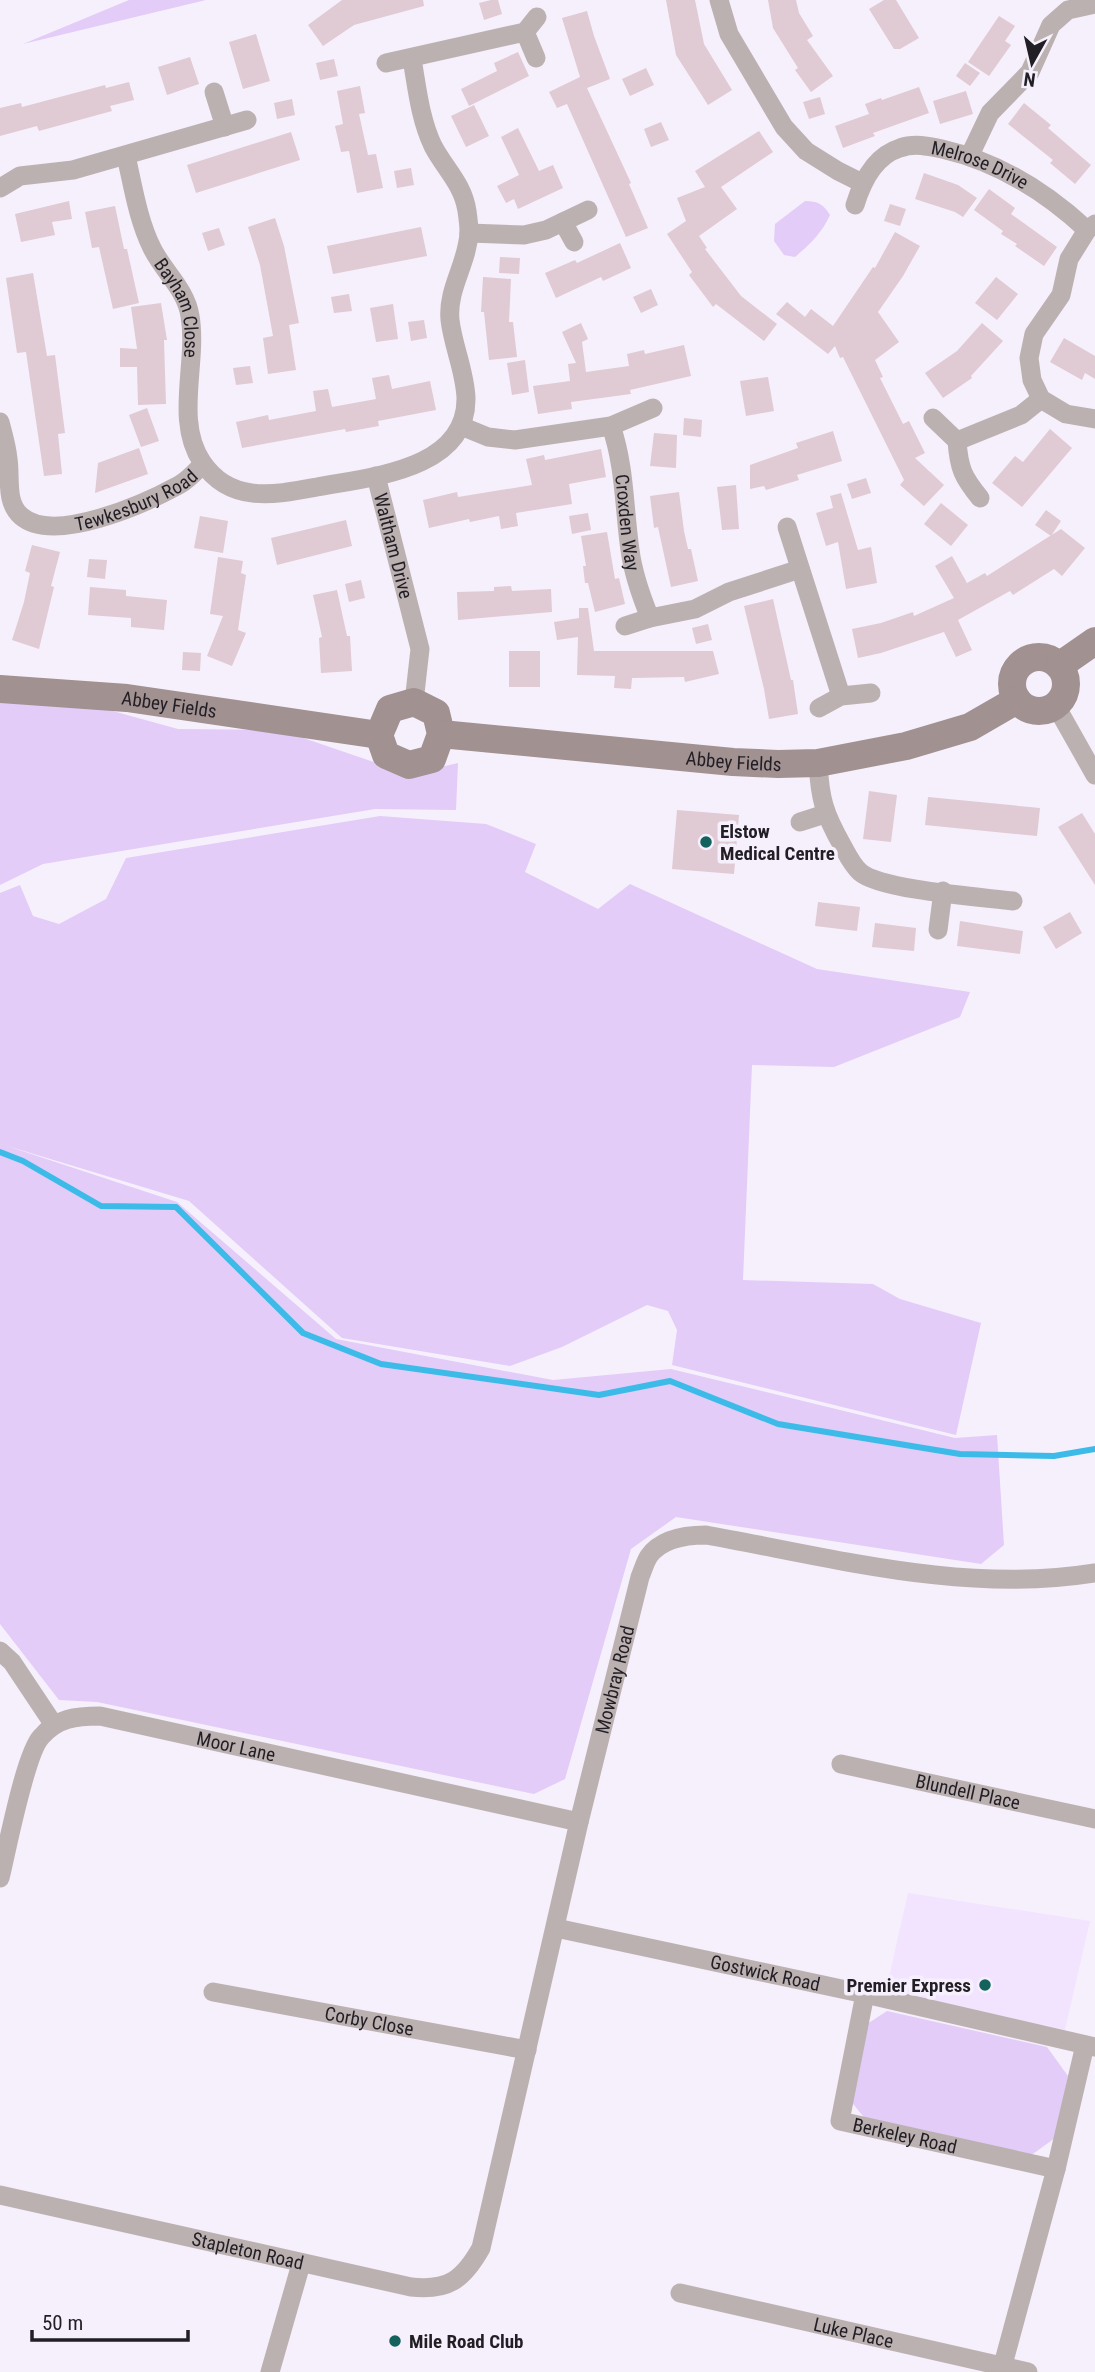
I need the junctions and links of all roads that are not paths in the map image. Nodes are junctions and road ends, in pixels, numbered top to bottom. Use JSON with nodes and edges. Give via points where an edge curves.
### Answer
{"nodes":[{"id":1,"x":719,"y":0,"type":"edge"},
{"id":2,"x":1095,"y":4,"type":"edge"},
{"id":3,"x":1065,"y":5,"type":"edge"},
{"id":4,"x":536,"y":58,"type":"dead end"},
{"id":5,"x":412,"y":59,"type":"junction"},
{"id":6,"x":386,"y":63,"type":"dead end"},
{"id":7,"x":214,"y":92,"type":"dead end"},
{"id":8,"x":247,"y":120,"type":"dead end"},
{"id":9,"x":225,"y":127,"type":"junction"},
{"id":10,"x":970,"y":155,"type":"junction"},
{"id":11,"x":126,"y":156,"type":"junction"},
{"id":12,"x":862,"y":183,"type":"junction"},
{"id":13,"x":0,"y":188,"type":"edge"},
{"id":14,"x":855,"y":205,"type":"dead end"},
{"id":15,"x":588,"y":210,"type":"dead end"},
{"id":16,"x":563,"y":222,"type":"junction"},
{"id":17,"x":1091,"y":227,"type":"edge"},
{"id":18,"x":469,"y":233,"type":"junction"},
{"id":19,"x":574,"y":242,"type":"dead end"},
{"id":20,"x":1041,"y":399,"type":"junction"},
{"id":21,"x":653,"y":408,"type":"dead end"},
{"id":22,"x":933,"y":418,"type":"dead end"},
{"id":23,"x":1095,"y":419,"type":"edge"},
{"id":24,"x":0,"y":422,"type":"edge"},
{"id":25,"x":461,"y":426,"type":"junction"},
{"id":26,"x":611,"y":426,"type":"junction"},
{"id":27,"x":957,"y":441,"type":"junction"},
{"id":28,"x":203,"y":464,"type":"junction"},
{"id":29,"x":376,"y":476,"type":"junction"},
{"id":30,"x":980,"y":498,"type":"dead end"},
{"id":31,"x":787,"y":527,"type":"dead end"},
{"id":32,"x":800,"y":569,"type":"junction"},
{"id":33,"x":650,"y":618,"type":"junction"},
{"id":34,"x":625,"y":626,"type":"dead end"},
{"id":35,"x":1095,"y":641,"type":"edge"},
{"id":36,"x":1059,"y":666,"type":"junction"},
{"id":37,"x":0,"y":689,"type":"edge"},
{"id":38,"x":871,"y":693,"type":"dead end"},
{"id":39,"x":841,"y":696,"type":"junction"},
{"id":40,"x":1017,"y":700,"type":"junction"},
{"id":41,"x":414,"y":702,"type":"junction"},
{"id":42,"x":1056,"y":706,"type":"junction"},
{"id":43,"x":819,"y":709,"type":"dead end"},
{"id":44,"x":441,"y":734,"type":"junction"},
{"id":45,"x":379,"y":735,"type":"junction"},
{"id":46,"x":818,"y":763,"type":"junction"},
{"id":47,"x":1095,"y":775,"type":"edge"},
{"id":48,"x":825,"y":814,"type":"junction"},
{"id":49,"x":800,"y":822,"type":"dead end"},
{"id":50,"x":943,"y":891,"type":"junction"},
{"id":51,"x":1013,"y":901,"type":"dead end"},
{"id":52,"x":938,"y":930,"type":"dead end"},
{"id":53,"x":1095,"y":1573,"type":"edge"},
{"id":54,"x":0,"y":1651,"type":"edge"},
{"id":55,"x":54,"y":1725,"type":"junction"},
{"id":56,"x":841,"y":1764,"type":"dead end"},
{"id":57,"x":1095,"y":1819,"type":"edge"},
{"id":58,"x":579,"y":1822,"type":"junction"},
{"id":59,"x":0,"y":1878,"type":"edge"},
{"id":60,"x":556,"y":1928,"type":"junction"},
{"id":61,"x":213,"y":1992,"type":"dead end"},
{"id":62,"x":865,"y":1994,"type":"junction"},
{"id":63,"x":1090,"y":2046,"type":"edge"},
{"id":64,"x":527,"y":2050,"type":"junction"},
{"id":65,"x":1056,"y":2169,"type":"junction"},
{"id":66,"x":0,"y":2195,"type":"edge"},
{"id":67,"x":481,"y":2248,"type":"joint"},
{"id":68,"x":301,"y":2264,"type":"junction"},
{"id":69,"x":680,"y":2293,"type":"dead end"},
{"id":70,"x":1001,"y":2369,"type":"edge"},
{"id":71,"x":270,"y":2372,"type":"edge"},
{"id":72,"x":1028,"y":2372,"type":"edge"}],
"edges":[{"from":1,"to":12,"type":"street","via":[[729,34],[784,127],[806,151]]},
{"from":2,"to":3,"type":"street"},
{"from":3,"to":10,"type":"street","via":[[1030,72],[990,113]]},
{"from":4,"to":5,"type":"street","via":[[531,24]]},
{"from":5,"to":6,"type":"street"},
{"from":5,"to":18,"type":"street","via":[[433,146],[459,184]]},
{"from":7,"to":9,"type":"street"},
{"from":8,"to":9,"type":"street"},
{"from":9,"to":11,"type":"street"},
{"from":10,"to":12,"type":"street","name":"Melrose Drive","via":[[921,145],[898,148],[878,160]]},
{"from":10,"to":17,"type":"street","name":"Melrose Drive","via":[[1017,176]]},
{"from":11,"to":13,"type":"street","via":[[72,170],[20,176]]},
{"from":11,"to":28,"type":"street","name":"Bayham Close","via":[[150,245],[182,292],[190,314],[189,422],[192,444]]},
{"from":12,"to":14,"type":"street","name":"Melrose Drive"},
{"from":15,"to":16,"type":"street"},
{"from":16,"to":18,"type":"street","via":[[524,235]]},
{"from":16,"to":19,"type":"street"},
{"from":17,"to":20,"type":"street","via":[[1069,258],[1061,295],[1034,334],[1029,358]]},
{"from":18,"to":25,"type":"street","via":[[450,320],[464,378]]},
{"from":20,"to":23,"type":"street","via":[[1066,414]]},
{"from":20,"to":27,"type":"street","via":[[1021,415]]},
{"from":21,"to":26,"type":"street"},
{"from":22,"to":27,"type":"street"},
{"from":24,"to":28,"type":"street","name":"Tewkesbury Road","via":[[12,503],[31,521],[80,524],[110,516],[182,484]]},
{"from":25,"to":26,"type":"street","via":[[488,437],[515,440]]},
{"from":25,"to":29,"type":"street","name":"Waltham Drive","via":[[450,443],[430,458]]},
{"from":26,"to":33,"type":"street","name":"Croxden Way","via":[[619,449],[630,552]]},
{"from":27,"to":30,"type":"street","via":[[963,478]]},
{"from":28,"to":29,"type":"street","name":"Tewkesbury Road","via":[[220,481],[244,493],[268,496]]},
{"from":29,"to":41,"type":"street","name":"Waltham Drive","via":[[420,649]]},
{"from":31,"to":32,"type":"street"},
{"from":32,"to":33,"type":"street","via":[[695,608]]},
{"from":32,"to":39,"type":"street"},
{"from":33,"to":34,"type":"street"},
{"from":35,"to":36,"type":"street"},
{"from":36,"to":40,"type":"street","via":[[1035,658],[1019,666],[1013,683]]},
{"from":36,"to":42,"type":"street","via":[[1066,691]]},
{"from":37,"to":45,"type":"street","name":"Abbey Fields","via":[[127,698]]},
{"from":38,"to":39,"type":"street"},
{"from":39,"to":43,"type":"street"},
{"from":40,"to":42,"type":"street","via":[[1031,710]]},
{"from":40,"to":46,"type":"street","name":"Abbey Fields","via":[[970,727],[906,746]]},
{"from":41,"to":44,"type":"street","via":[[436,713]]},
{"from":41,"to":45,"type":"street","via":[[390,709]]},
{"from":42,"to":47,"type":"street"},
{"from":44,"to":45,"type":"street","via":[[432,759],[408,765],[386,755]]},
{"from":44,"to":46,"type":"street","name":"Abbey Fields","via":[[733,762]]},
{"from":46,"to":48,"type":"street"},
{"from":48,"to":49,"type":"street"},
{"from":48,"to":50,"type":"street","via":[[860,872],[887,885]]},
{"from":50,"to":51,"type":"street"},
{"from":50,"to":52,"type":"street"},
{"from":53,"to":58,"type":"street","name":"Mowbray Road","via":[[979,1579],[706,1535],[685,1535],[665,1543],[649,1556],[640,1577]]},
{"from":54,"to":55,"type":"street"},
{"from":55,"to":58,"type":"street","name":"Moor Lane","via":[[76,1716],[100,1716]]},
{"from":55,"to":59,"type":"street","via":[[39,1738],[26,1773]]},
{"from":56,"to":57,"type":"street","name":"Blundell Place"},
{"from":58,"to":60,"type":"street","name":"Mowbray Road"},
{"from":60,"to":62,"type":"street","name":"Gostwick Road"},
{"from":60,"to":64,"type":"street","name":"Mowbray Road"},
{"from":61,"to":64,"type":"street","name":"Corby Close"},
{"from":62,"to":63,"type":"street","name":"Gostwick Road"},
{"from":62,"to":65,"type":"street","name":"Berkeley Road","via":[[840,2121]]},
{"from":63,"to":65,"type":"street"},
{"from":64,"to":67,"type":"street","name":"Mowbray Road"},
{"from":65,"to":70,"type":"street"},
{"from":66,"to":68,"type":"street","name":"Stapleton Road"},
{"from":67,"to":68,"type":"street","name":"Stapleton Road","via":[[469,2268],[432,2289]]},
{"from":68,"to":71,"type":"street"},
{"from":69,"to":70,"type":"street","name":"Luke Place"},
{"from":70,"to":72,"type":"street","name":"Luke Place"}]}
